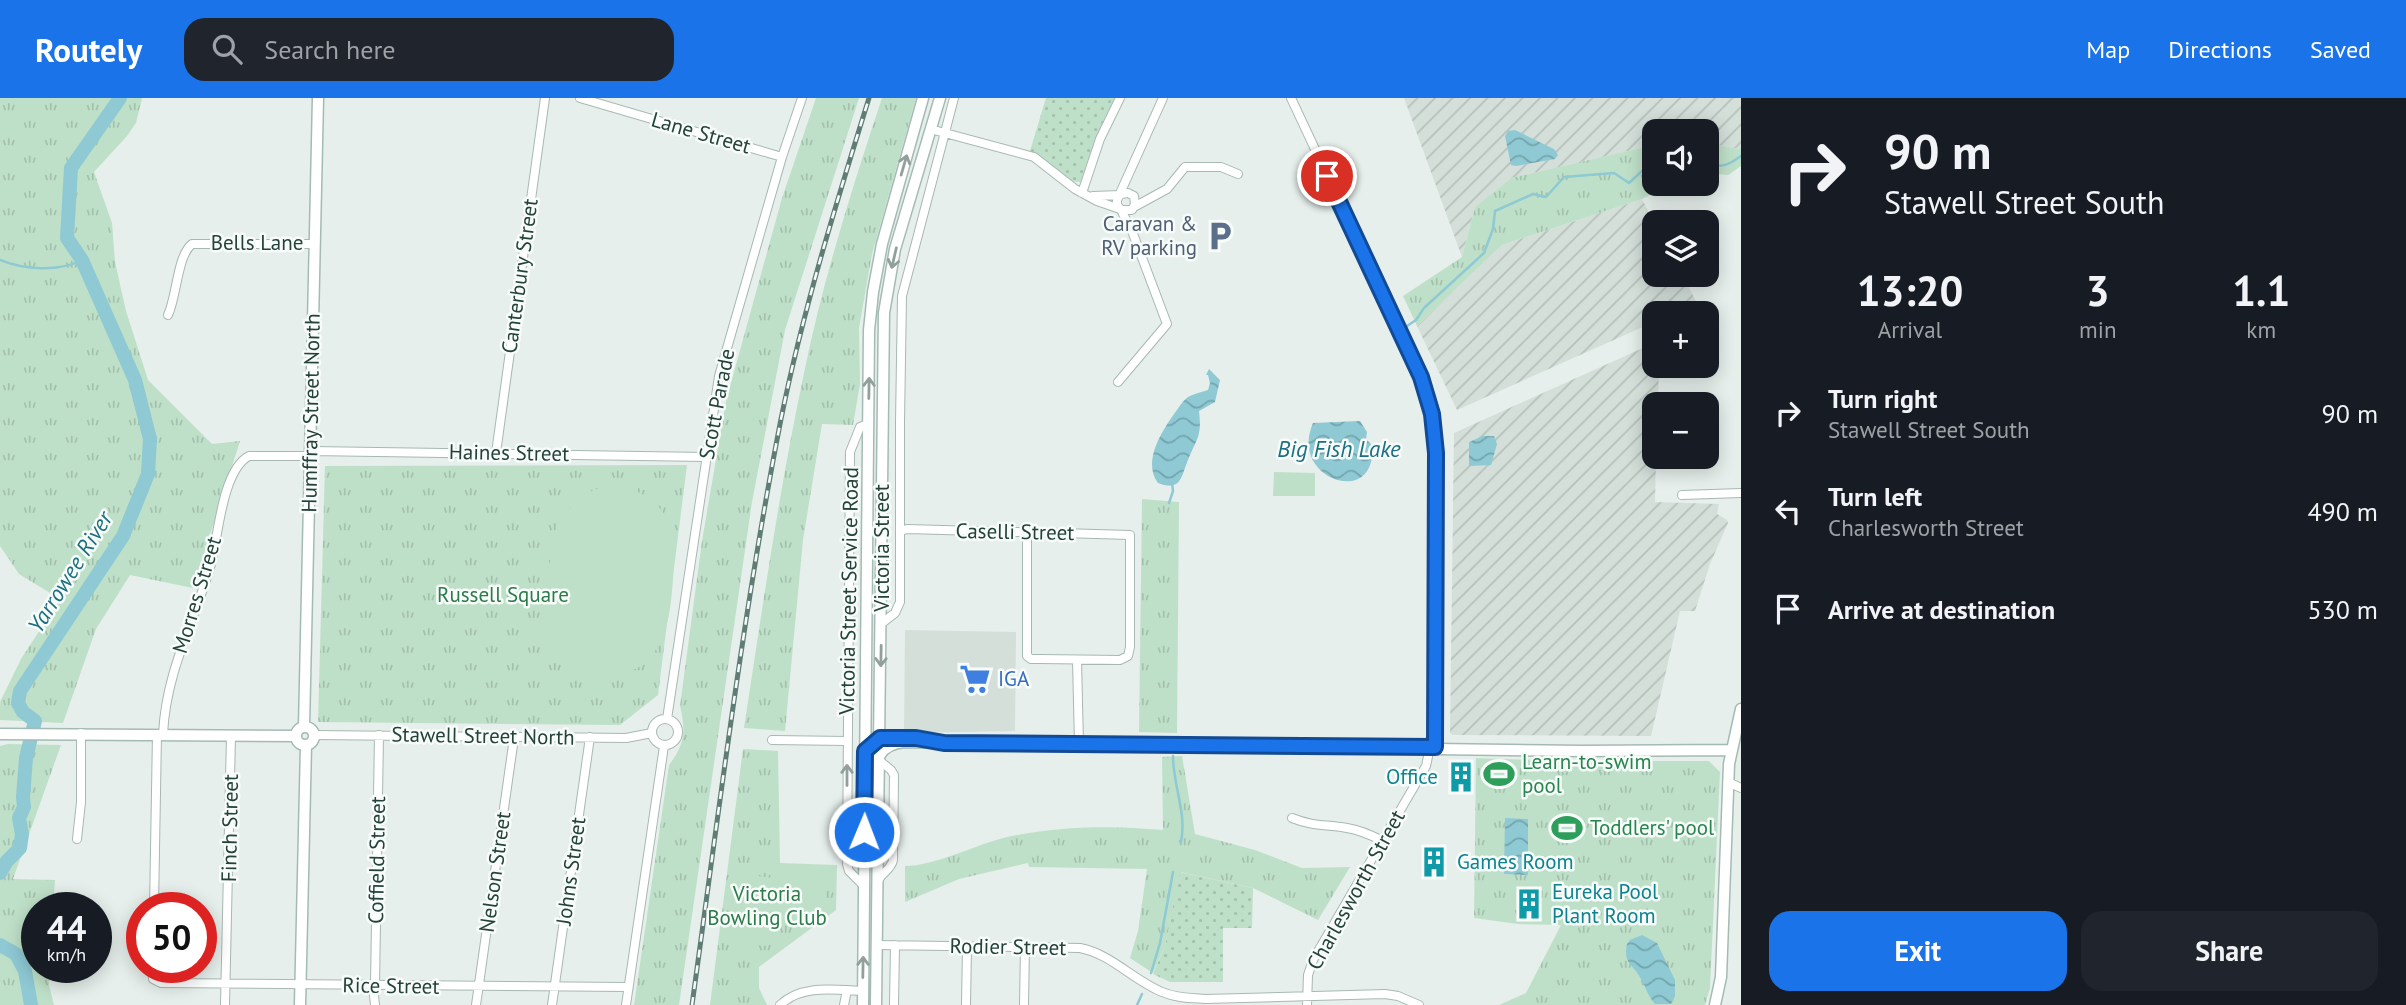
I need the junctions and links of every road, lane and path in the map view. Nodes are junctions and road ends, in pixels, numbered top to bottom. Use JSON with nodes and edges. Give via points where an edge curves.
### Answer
{"nodes":[{"id":1,"x":318,"y":98,"type":"edge"},
{"id":2,"x":545,"y":98,"type":"edge"},
{"id":3,"x":580,"y":98,"type":"edge"},
{"id":4,"x":802,"y":98,"type":"edge"},
{"id":5,"x":923,"y":98,"type":"edge"},
{"id":6,"x":940,"y":98,"type":"edge"},
{"id":7,"x":954,"y":98,"type":"edge"},
{"id":8,"x":1120,"y":98,"type":"edge"},
{"id":9,"x":1163,"y":98,"type":"edge"},
{"id":10,"x":1291,"y":98,"type":"edge"},
{"id":11,"x":930,"y":129,"type":"junction"},
{"id":12,"x":944,"y":132,"type":"junction"},
{"id":13,"x":782,"y":157,"type":"junction"},
{"id":14,"x":1130,"y":172,"type":"junction"},
{"id":15,"x":1238,"y":174,"type":"dead end"},
{"id":16,"x":1084,"y":194,"type":"junction"},
{"id":17,"x":1121,"y":194,"type":"junction"},
{"id":18,"x":1132,"y":195,"type":"junction"},
{"id":19,"x":1152,"y":196,"type":"junction"},
{"id":20,"x":1134,"y":208,"type":"junction"},
{"id":21,"x":1121,"y":210,"type":"junction"},
{"id":22,"x":1132,"y":231,"type":"junction"},
{"id":23,"x":315,"y":244,"type":"junction"},
{"id":24,"x":168,"y":315,"type":"dead end"},
{"id":25,"x":1118,"y":382,"type":"dead end"},
{"id":26,"x":900,"y":422,"type":"junction"},
{"id":27,"x":883,"y":423,"type":"junction"},
{"id":28,"x":868,"y":424,"type":"junction"},
{"id":29,"x":311,"y":453,"type":"junction"},
{"id":30,"x":496,"y":453,"type":"junction"},
{"id":31,"x":706,"y":457,"type":"junction"},
{"id":32,"x":243,"y":460,"type":"joint"},
{"id":33,"x":1741,"y":493,"type":"edge"},
{"id":34,"x":1682,"y":495,"type":"dead end"},
{"id":35,"x":900,"y":531,"type":"junction"},
{"id":36,"x":1027,"y":532,"type":"junction"},
{"id":37,"x":882,"y":623,"type":"junction"},
{"id":38,"x":1077,"y":660,"type":"junction"},
{"id":39,"x":1741,"y":709,"type":"edge"},
{"id":40,"x":667,"y":719,"type":"junction"},
{"id":41,"x":300,"y":731,"type":"junction"},
{"id":42,"x":81,"y":733,"type":"junction"},
{"id":43,"x":652,"y":733,"type":"junction"},
{"id":44,"x":0,"y":734,"type":"edge"},
{"id":45,"x":160,"y":734,"type":"junction"},
{"id":46,"x":231,"y":735,"type":"junction"},
{"id":47,"x":379,"y":735,"type":"junction"},
{"id":48,"x":314,"y":736,"type":"junction"},
{"id":49,"x":590,"y":737,"type":"junction"},
{"id":50,"x":514,"y":738,"type":"junction"},
{"id":51,"x":880,"y":738,"type":"junction"},
{"id":52,"x":772,"y":740,"type":"dead end"},
{"id":53,"x":847,"y":741,"type":"junction"},
{"id":54,"x":944,"y":743,"type":"junction"},
{"id":55,"x":306,"y":745,"type":"junction"},
{"id":56,"x":1079,"y":745,"type":"junction"},
{"id":57,"x":664,"y":746,"type":"junction"},
{"id":58,"x":1432,"y":747,"type":"junction"},
{"id":59,"x":1731,"y":750,"type":"junction"},
{"id":60,"x":865,"y":751,"type":"junction"},
{"id":61,"x":880,"y":758,"type":"junction"},
{"id":62,"x":1728,"y":782,"type":"junction"},
{"id":63,"x":1741,"y":788,"type":"edge"},
{"id":64,"x":1292,"y":818,"type":"dead end"},
{"id":65,"x":77,"y":839,"type":"dead end"},
{"id":66,"x":1383,"y":841,"type":"junction"},
{"id":67,"x":864,"y":886,"type":"junction"},
{"id":68,"x":155,"y":892,"type":"edge"},
{"id":69,"x":864,"y":944,"type":"junction"},
{"id":70,"x":877,"y":945,"type":"junction"},
{"id":71,"x":895,"y":945,"type":"junction"},
{"id":72,"x":967,"y":946,"type":"junction"},
{"id":73,"x":1025,"y":946,"type":"junction"},
{"id":74,"x":161,"y":983,"type":"edge"},
{"id":75,"x":226,"y":984,"type":"junction"},
{"id":76,"x":300,"y":985,"type":"junction"},
{"id":77,"x":374,"y":985,"type":"junction"},
{"id":78,"x":478,"y":987,"type":"junction"},
{"id":79,"x":628,"y":987,"type":"junction"},
{"id":80,"x":554,"y":988,"type":"junction"},
{"id":81,"x":847,"y":990,"type":"junction"},
{"id":82,"x":863,"y":991,"type":"junction"},
{"id":83,"x":1307,"y":1001,"type":"edge"},
{"id":84,"x":225,"y":1005,"type":"edge"},
{"id":85,"x":300,"y":1005,"type":"edge"},
{"id":86,"x":376,"y":1005,"type":"edge"},
{"id":87,"x":476,"y":1005,"type":"edge"},
{"id":88,"x":552,"y":1005,"type":"edge"},
{"id":89,"x":626,"y":1005,"type":"edge"},
{"id":90,"x":780,"y":1005,"type":"edge"},
{"id":91,"x":844,"y":1005,"type":"edge"},
{"id":92,"x":863,"y":1005,"type":"edge"},
{"id":93,"x":876,"y":1005,"type":"edge"},
{"id":94,"x":894,"y":1005,"type":"edge"},
{"id":95,"x":966,"y":1005,"type":"edge"},
{"id":96,"x":1024,"y":1005,"type":"edge"},
{"id":97,"x":1419,"y":1005,"type":"edge"},
{"id":98,"x":1715,"y":1005,"type":"edge"}],
"edges":[{"from":1,"to":23,"type":"street","name":"Humffray Street North"},
{"from":2,"to":30,"type":"street","name":"Canterbury Street"},
{"from":3,"to":13,"type":"street","name":"Lane Street"},
{"from":4,"to":13,"type":"street","name":"Scott Parade"},
{"from":28,"to":5,"type":"street","name":"Victoria Street","one_way":true,"via":[[869,330],[876,271]]},
{"from":6,"to":11,"type":"street","name":"Victoria Street"},
{"from":7,"to":12,"type":"street","name":"Victoria Street Service Road"},
{"from":8,"to":16,"type":"street","via":[[1100,139]]},
{"from":9,"to":14,"type":"street"},
{"from":10,"to":58,"type":"street","name":"Charlesworth Street","via":[[1410,352],[1432,414],[1436,453]]},
{"from":11,"to":12,"type":"street"},
{"from":11,"to":27,"type":"street","name":"Victoria Street","one_way":true,"via":[[888,282]]},
{"from":12,"to":16,"type":"street","via":[[1034,157]]},
{"from":12,"to":26,"type":"street","name":"Victoria Street Service Road","via":[[903,291]]},
{"from":13,"to":31,"type":"street","name":"Scott Parade","via":[[719,376]]},
{"from":14,"to":17,"type":"street"},
{"from":14,"to":18,"type":"street"},
{"from":15,"to":19,"type":"street","via":[[1218,167],[1185,167],[1167,189]]},
{"from":16,"to":17,"type":"street"},
{"from":16,"to":21,"type":"street"},
{"from":17,"to":18,"type":"street"},
{"from":17,"to":21,"type":"street","via":[[1117,202]]},
{"from":18,"to":19,"type":"street"},
{"from":18,"to":20,"type":"street"},
{"from":19,"to":20,"type":"street"},
{"from":20,"to":21,"type":"street"},
{"from":20,"to":22,"type":"street"},
{"from":21,"to":22,"type":"street"},
{"from":22,"to":25,"type":"street","via":[[1167,324]]},
{"from":23,"to":24,"type":"street","name":"Bells Lane","via":[[192,244],[184,254]]},
{"from":23,"to":29,"type":"street","name":"Humffray Street North"},
{"from":26,"to":27,"type":"street"},
{"from":26,"to":35,"type":"street","name":"Victoria Street Service Road"},
{"from":27,"to":28,"type":"street"},
{"from":27,"to":37,"type":"street","name":"Victoria Street"},
{"from":28,"to":53,"type":"street","name":"Victoria Street Service Road","via":[[862,424],[850,452]]},
{"from":28,"to":60,"type":"street","name":"Victoria Street"},
{"from":29,"to":30,"type":"street","name":"Haines Street"},
{"from":29,"to":32,"type":"street","name":"Haines Street"},
{"from":29,"to":41,"type":"street","name":"Humffray Street North"},
{"from":30,"to":31,"type":"street","name":"Haines Street"},
{"from":31,"to":40,"type":"street","name":"Scott Parade"},
{"from":32,"to":45,"type":"street","name":"Morres Street","via":[[224,500],[211,565],[170,682]]},
{"from":33,"to":34,"type":"street"},
{"from":35,"to":36,"type":"street","name":"Caselli Street"},
{"from":35,"to":37,"type":"street","name":"Victoria Street Service Road","via":[[899,606]]},
{"from":36,"to":38,"type":"street","via":[[1027,656]]},
{"from":36,"to":38,"type":"street","name":"Caselli Street","via":[[1130,535],[1128,656]]},
{"from":37,"to":51,"type":"street","name":"Victoria Street","one_way":true},
{"from":38,"to":56,"type":"street"},
{"from":39,"to":59,"type":"street"},
{"from":40,"to":43,"type":"street","via":[[656,722]]},
{"from":40,"to":57,"type":"street","via":[[678,730],[672,744]]},
{"from":41,"to":46,"type":"street"},
{"from":41,"to":48,"type":"street","via":[[310,729]]},
{"from":41,"to":55,"type":"street","via":[[299,742]]},
{"from":42,"to":44,"type":"street"},
{"from":42,"to":45,"type":"street"},
{"from":42,"to":65,"type":"street"},
{"from":43,"to":49,"type":"street","name":"Stawell Street North"},
{"from":43,"to":57,"type":"street"},
{"from":45,"to":46,"type":"street"},
{"from":45,"to":68,"type":"street","name":"Morres Street"},
{"from":46,"to":75,"type":"street","name":"Finch Street"},
{"from":47,"to":48,"type":"street","name":"Stawell Street North"},
{"from":47,"to":50,"type":"street","name":"Stawell Street North"},
{"from":47,"to":77,"type":"street","name":"Coffield Street"},
{"from":48,"to":55,"type":"street"},
{"from":49,"to":50,"type":"street","name":"Stawell Street North"},
{"from":49,"to":80,"type":"street","name":"Johns Street"},
{"from":50,"to":78,"type":"street","name":"Nelson Street"},
{"from":51,"to":54,"type":"street"},
{"from":51,"to":60,"type":"street"},
{"from":51,"to":61,"type":"street","name":"Victoria Street"},
{"from":52,"to":53,"type":"street"},
{"from":67,"to":53,"type":"street","name":"Victoria Street Service Road","one_way":true,"via":[[847,864]]},
{"from":54,"to":56,"type":"street"},
{"from":54,"to":61,"type":"street","via":[[897,743]]},
{"from":55,"to":76,"type":"street"},
{"from":56,"to":58,"type":"street"},
{"from":57,"to":79,"type":"street"},
{"from":58,"to":59,"type":"street"},
{"from":58,"to":66,"type":"street","name":"Charlesworth Street","via":[[1428,763]]},
{"from":59,"to":62,"type":"street"},
{"from":60,"to":67,"type":"street","name":"Victoria Street"},
{"from":61,"to":70,"type":"street","name":"Victoria Street"},
{"from":62,"to":63,"type":"street"},
{"from":62,"to":98,"type":"street","via":[[1721,977]]},
{"from":64,"to":66,"type":"street","via":[[1360,831]]},
{"from":66,"to":83,"type":"street","name":"Charlesworth Street","via":[[1313,960]]},
{"from":67,"to":69,"type":"street","name":"Victoria Street"},
{"from":69,"to":70,"type":"street"},
{"from":82,"to":69,"type":"street","name":"Victoria Street","one_way":true},
{"from":70,"to":71,"type":"street","name":"Rodier Street"},
{"from":70,"to":93,"type":"street","name":"Victoria Street"},
{"from":71,"to":72,"type":"street","name":"Rodier Street"},
{"from":71,"to":94,"type":"street"},
{"from":72,"to":73,"type":"street","name":"Rodier Street"},
{"from":72,"to":95,"type":"street"},
{"from":73,"to":83,"type":"street","name":"Rodier Street","via":[[1089,950],[1176,996]]},
{"from":73,"to":96,"type":"street"},
{"from":74,"to":75,"type":"street","name":"Rice Street"},
{"from":75,"to":76,"type":"street","name":"Rice Street"},
{"from":75,"to":84,"type":"street","name":"Finch Street"},
{"from":76,"to":77,"type":"street","name":"Rice Street"},
{"from":76,"to":85,"type":"street"},
{"from":77,"to":78,"type":"street","name":"Rice Street"},
{"from":77,"to":86,"type":"street","name":"Coffield Street"},
{"from":78,"to":80,"type":"street","name":"Rice Street"},
{"from":78,"to":87,"type":"street","name":"Nelson Street"},
{"from":79,"to":80,"type":"street","name":"Rice Street"},
{"from":79,"to":89,"type":"street"},
{"from":80,"to":88,"type":"street","name":"Johns Street"},
{"from":81,"to":82,"type":"street"},
{"from":81,"to":90,"type":"street","via":[[803,991]]},
{"from":81,"to":91,"type":"street"},
{"from":82,"to":92,"type":"street","name":"Victoria Street"},
{"from":83,"to":97,"type":"street","name":"Rodier Street","via":[[1385,994]]}]}
